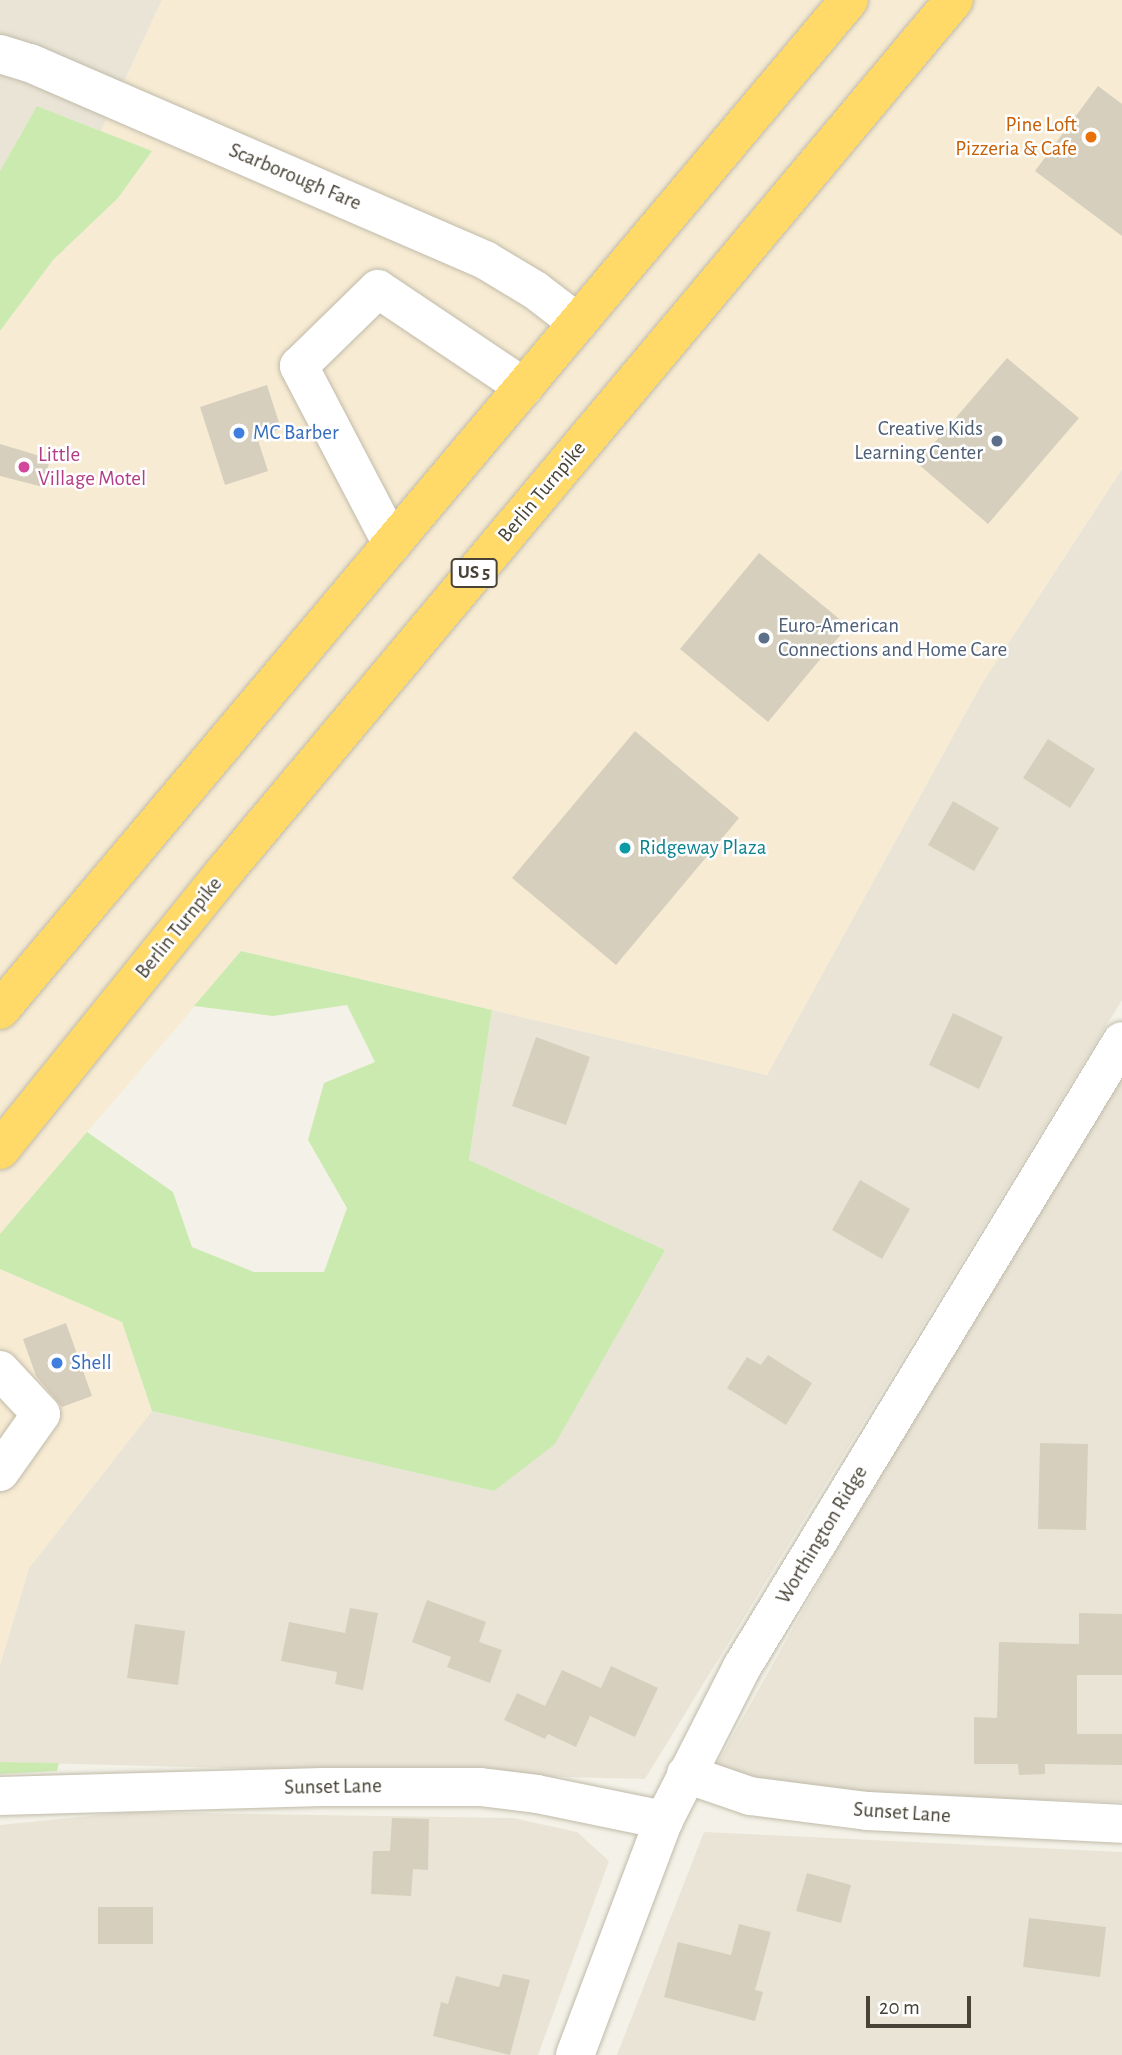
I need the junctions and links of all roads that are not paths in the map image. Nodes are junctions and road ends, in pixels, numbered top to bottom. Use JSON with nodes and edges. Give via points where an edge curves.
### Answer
{"nodes":[{"id":1,"x":849,"y":0,"type":"edge"},
{"id":2,"x":954,"y":0,"type":"edge"},
{"id":3,"x":0,"y":54,"type":"edge"},
{"id":4,"x":578,"y":323,"type":"junction"},
{"id":5,"x":524,"y":387,"type":"junction"},
{"id":6,"x":392,"y":544,"type":"junction"},
{"id":7,"x":0,"y":1010,"type":"edge"},
{"id":8,"x":1122,"y":1041,"type":"edge"},
{"id":9,"x":0,"y":1150,"type":"edge"},
{"id":10,"x":2,"y":1376,"type":"edge"},
{"id":11,"x":0,"y":1472,"type":"edge"},
{"id":12,"x":686,"y":1774,"type":"junction"},
{"id":13,"x":0,"y":1796,"type":"edge"},
{"id":14,"x":664,"y":1820,"type":"junction"},
{"id":15,"x":1122,"y":1824,"type":"edge"},
{"id":16,"x":575,"y":2055,"type":"edge"}],
"edges":[{"from":1,"to":4,"type":"highway"},
{"from":2,"to":9,"type":"highway","name":"Berlin Turnpike","number":"US 5","via":[[226,870]]},
{"from":3,"to":4,"type":"street","name":"Scarborough Fare","via":[[485,260]]},
{"from":4,"to":5,"type":"highway"},
{"from":5,"to":6,"type":"highway"},
{"from":5,"to":6,"type":"street","via":[[378,289],[299,366]]},
{"from":6,"to":7,"type":"highway"},
{"from":8,"to":12,"type":"street","name":"Worthington Ridge","via":[[742,1667]]},
{"from":10,"to":11,"type":"street","via":[[41,1414]]},
{"from":12,"to":14,"type":"street","name":"Worthington Ridge"},
{"from":12,"to":15,"type":"street","name":"Sunset Lane","via":[[750,1796],[867,1811]]},
{"from":13,"to":14,"type":"street","name":"Sunset Lane","via":[[480,1787]]},
{"from":14,"to":16,"type":"street","name":"Worthington Ridge"}]}
